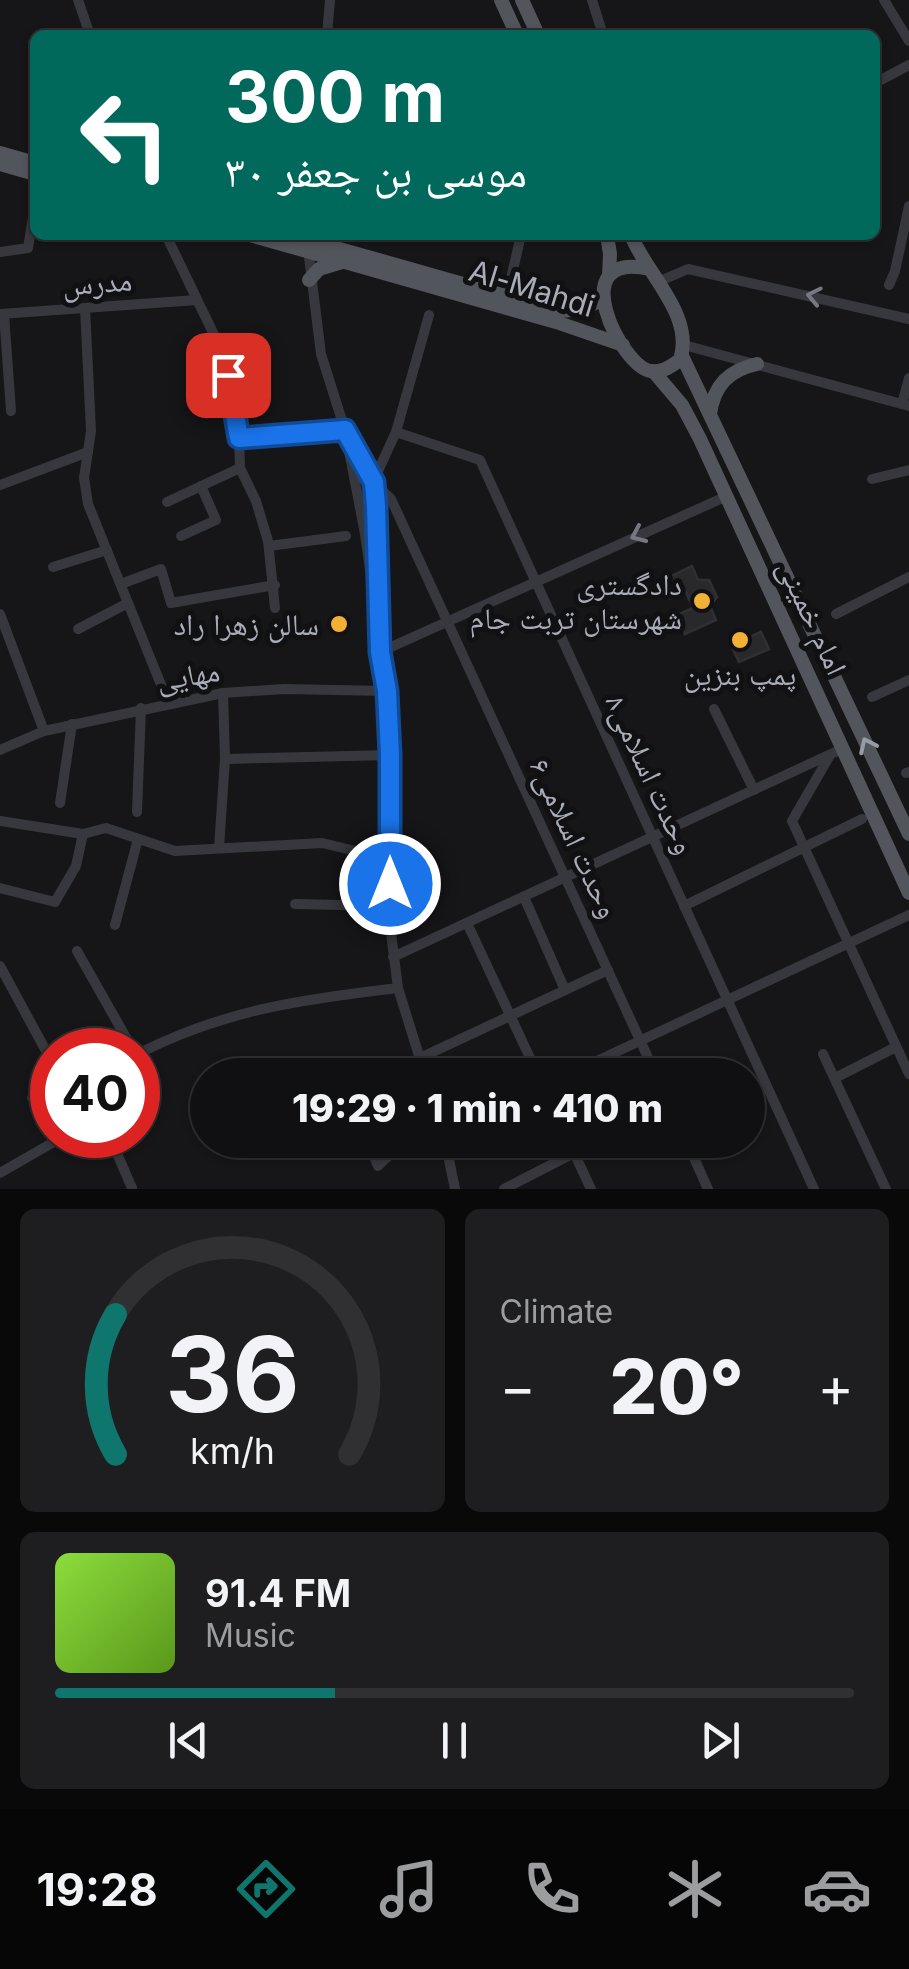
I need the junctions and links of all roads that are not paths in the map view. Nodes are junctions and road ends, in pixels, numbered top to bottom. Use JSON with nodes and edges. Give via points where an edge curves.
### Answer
{"nodes":[{"id":1,"x":78,"y":0,"type":"edge"},
{"id":2,"x":330,"y":0,"type":"edge"},
{"id":3,"x":501,"y":0,"type":"edge"},
{"id":4,"x":522,"y":0,"type":"edge"},
{"id":5,"x":592,"y":0,"type":"edge"},
{"id":6,"x":884,"y":0,"type":"edge"},
{"id":7,"x":88,"y":30,"type":"edge"},
{"id":8,"x":327,"y":30,"type":"edge"},
{"id":9,"x":515,"y":30,"type":"edge"},
{"id":10,"x":536,"y":30,"type":"edge"},
{"id":11,"x":601,"y":30,"type":"edge"},
{"id":12,"x":909,"y":41,"type":"edge"},
{"id":13,"x":909,"y":65,"type":"edge"},
{"id":14,"x":880,"y":80,"type":"edge"},
{"id":15,"x":0,"y":153,"type":"edge"},
{"id":16,"x":9,"y":163,"type":"edge"},
{"id":17,"x":909,"y":207,"type":"edge"},
{"id":18,"x":30,"y":236,"type":"edge"},
{"id":19,"x":168,"y":240,"type":"edge"},
{"id":20,"x":520,"y":240,"type":"edge"},
{"id":21,"x":607,"y":240,"type":"edge"},
{"id":22,"x":633,"y":240,"type":"edge"},
{"id":23,"x":308,"y":242,"type":"edge"},
{"id":24,"x":0,"y":252,"type":"edge"},
{"id":25,"x":343,"y":262,"type":"junction"},
{"id":26,"x":909,"y":266,"type":"edge"},
{"id":27,"x":896,"y":271,"type":"junction"},
{"id":28,"x":655,"y":275,"type":"junction"},
{"id":29,"x":609,"y":276,"type":"junction"},
{"id":30,"x":309,"y":280,"type":"junction"},
{"id":31,"x":888,"y":285,"type":"dead end"},
{"id":32,"x":507,"y":296,"type":"junction"},
{"id":33,"x":603,"y":298,"type":"junction"},
{"id":34,"x":197,"y":300,"type":"junction"},
{"id":35,"x":85,"y":308,"type":"junction"},
{"id":36,"x":2,"y":314,"type":"edge"},
{"id":37,"x":429,"y":316,"type":"dead end"},
{"id":38,"x":909,"y":319,"type":"edge"},
{"id":39,"x":623,"y":346,"type":"junction"},
{"id":40,"x":683,"y":350,"type":"junction"},
{"id":41,"x":758,"y":364,"type":"junction"},
{"id":42,"x":654,"y":372,"type":"junction"},
{"id":43,"x":909,"y":378,"type":"edge"},
{"id":44,"x":905,"y":405,"type":"edge"},
{"id":45,"x":11,"y":411,"type":"dead end"},
{"id":46,"x":710,"y":415,"type":"junction"},
{"id":47,"x":345,"y":430,"type":"junction"},
{"id":48,"x":718,"y":430,"type":"junction"},
{"id":49,"x":396,"y":432,"type":"junction"},
{"id":50,"x":239,"y":438,"type":"junction"},
{"id":51,"x":700,"y":439,"type":"junction"},
{"id":52,"x":88,"y":452,"type":"junction"},
{"id":53,"x":240,"y":468,"type":"junction"},
{"id":54,"x":909,"y":470,"type":"edge"},
{"id":55,"x":872,"y":478,"type":"dead end"},
{"id":56,"x":374,"y":482,"type":"junction"},
{"id":57,"x":0,"y":485,"type":"edge"},
{"id":58,"x":201,"y":486,"type":"junction"},
{"id":59,"x":727,"y":496,"type":"junction"},
{"id":60,"x":166,"y":502,"type":"dead end"},
{"id":61,"x":182,"y":536,"type":"dead end"},
{"id":62,"x":346,"y":536,"type":"dead end"},
{"id":63,"x":268,"y":546,"type":"junction"},
{"id":64,"x":107,"y":550,"type":"junction"},
{"id":65,"x":52,"y":567,"type":"dead end"},
{"id":66,"x":909,"y":577,"type":"edge"},
{"id":67,"x":536,"y":582,"type":"junction"},
{"id":68,"x":121,"y":584,"type":"junction"},
{"id":69,"x":274,"y":586,"type":"junction"},
{"id":70,"x":128,"y":603,"type":"junction"},
{"id":71,"x":275,"y":608,"type":"dead end"},
{"id":72,"x":0,"y":614,"type":"edge"},
{"id":73,"x":836,"y":614,"type":"dead end"},
{"id":74,"x":448,"y":622,"type":"junction"},
{"id":75,"x":78,"y":629,"type":"dead end"},
{"id":76,"x":380,"y":652,"type":"junction"},
{"id":77,"x":909,"y":680,"type":"edge"},
{"id":78,"x":387,"y":691,"type":"junction"},
{"id":79,"x":223,"y":693,"type":"junction"},
{"id":80,"x":872,"y":697,"type":"dead end"},
{"id":81,"x":168,"y":702,"type":"junction"},
{"id":82,"x":141,"y":708,"type":"junction"},
{"id":83,"x":714,"y":709,"type":"dead end"},
{"id":84,"x":72,"y":724,"type":"junction"},
{"id":85,"x":44,"y":731,"type":"junction"},
{"id":86,"x":844,"y":748,"type":"junction"},
{"id":87,"x":1,"y":750,"type":"edge"},
{"id":88,"x":390,"y":755,"type":"junction"},
{"id":89,"x":830,"y":756,"type":"junction"},
{"id":90,"x":225,"y":759,"type":"junction"},
{"id":91,"x":754,"y":790,"type":"junction"},
{"id":92,"x":888,"y":790,"type":"junction"},
{"id":93,"x":868,"y":800,"type":"junction"},
{"id":94,"x":60,"y":803,"type":"dead end"},
{"id":95,"x":137,"y":812,"type":"dead end"},
{"id":96,"x":862,"y":819,"type":"dead end"},
{"id":97,"x":0,"y":822,"type":"edge"},
{"id":98,"x":907,"y":830,"type":"edge"},
{"id":99,"x":83,"y":834,"type":"junction"},
{"id":100,"x":884,"y":836,"type":"junction"},
{"id":101,"x":653,"y":837,"type":"junction"},
{"id":102,"x":138,"y":839,"type":"junction"},
{"id":103,"x":804,"y":847,"type":"junction"},
{"id":104,"x":219,"y":848,"type":"junction"},
{"id":105,"x":390,"y":859,"type":"junction"},
{"id":106,"x":566,"y":878,"type":"junction"},
{"id":107,"x":0,"y":888,"type":"edge"},
{"id":108,"x":909,"y":892,"type":"edge"},
{"id":109,"x":524,"y":897,"type":"junction"},
{"id":110,"x":294,"y":904,"type":"dead end"},
{"id":111,"x":390,"y":906,"type":"junction"},
{"id":112,"x":684,"y":906,"type":"junction"},
{"id":113,"x":909,"y":915,"type":"edge"},
{"id":114,"x":468,"y":923,"type":"junction"},
{"id":115,"x":115,"y":925,"type":"dead end"},
{"id":116,"x":848,"y":944,"type":"junction"},
{"id":117,"x":77,"y":951,"type":"dead end"},
{"id":118,"x":393,"y":957,"type":"junction"},
{"id":119,"x":0,"y":966,"type":"edge"},
{"id":120,"x":608,"y":970,"type":"junction"},
{"id":121,"x":398,"y":988,"type":"junction"},
{"id":122,"x":566,"y":990,"type":"junction"},
{"id":123,"x":728,"y":1000,"type":"junction"},
{"id":124,"x":510,"y":1015,"type":"junction"},
{"id":125,"x":34,"y":1028,"type":"edge"},
{"id":126,"x":121,"y":1028,"type":"edge"},
{"id":127,"x":160,"y":1041,"type":"edge"},
{"id":128,"x":641,"y":1041,"type":"junction"},
{"id":129,"x":896,"y":1047,"type":"junction"},
{"id":130,"x":823,"y":1054,"type":"dead end"},
{"id":131,"x":420,"y":1058,"type":"joint"},
{"id":132,"x":530,"y":1058,"type":"edge"},
{"id":133,"x":604,"y":1058,"type":"edge"},
{"id":134,"x":648,"y":1058,"type":"edge"},
{"id":135,"x":909,"y":1074,"type":"edge"},
{"id":136,"x":834,"y":1078,"type":"junction"},
{"id":137,"x":30,"y":1156,"type":"edge"},
{"id":138,"x":119,"y":1158,"type":"edge"},
{"id":139,"x":448,"y":1158,"type":"edge"},
{"id":140,"x":564,"y":1158,"type":"edge"},
{"id":141,"x":576,"y":1158,"type":"edge"},
{"id":142,"x":694,"y":1158,"type":"edge"},
{"id":143,"x":0,"y":1173,"type":"edge"},
{"id":144,"x":132,"y":1188,"type":"edge"},
{"id":145,"x":455,"y":1189,"type":"edge"},
{"id":146,"x":504,"y":1189,"type":"edge"},
{"id":147,"x":590,"y":1189,"type":"edge"},
{"id":148,"x":708,"y":1189,"type":"edge"},
{"id":149,"x":814,"y":1189,"type":"edge"},
{"id":150,"x":886,"y":1189,"type":"edge"}],
"edges":[{"from":1,"to":7,"type":"street"},
{"from":2,"to":8,"type":"street"},
{"from":3,"to":9,"type":"main road"},
{"from":4,"to":10,"type":"main road"},
{"from":5,"to":11,"type":"street"},
{"from":6,"to":12,"type":"street"},
{"from":13,"to":14,"type":"street"},
{"from":15,"to":16,"type":"main road"},
{"from":17,"to":27,"type":"street"},
{"from":18,"to":24,"type":"street","via":[[28,248]]},
{"from":19,"to":34,"type":"street"},
{"from":20,"to":32,"type":"street"},
{"from":21,"to":29,"type":"main road"},
{"from":22,"to":28,"type":"main road","name":"امام خمینی"},
{"from":23,"to":25,"type":"main road","name":"Al-Mahdi"},
{"from":23,"to":30,"type":"street"},
{"from":23,"to":32,"type":"main road","name":"Al-Mahdi"},
{"from":25,"to":30,"type":"main road","via":[[319,269]]},
{"from":25,"to":39,"type":"main road","name":"Al-Mahdi"},
{"from":26,"to":27,"type":"street"},
{"from":27,"to":31,"type":"street"},
{"from":28,"to":29,"type":"main road","via":[[624,265]]},
{"from":38,"to":28,"type":"street","one_way":true,"via":[[688,269]]},
{"from":28,"to":40,"type":"main road","name":"امام خمینی","via":[[681,329]]},
{"from":29,"to":33,"type":"main road"},
{"from":30,"to":47,"type":"street","via":[[321,354]]},
{"from":32,"to":33,"type":"main road","name":"Al-Mahdi","via":[[559,311],[585,309]]},
{"from":33,"to":39,"type":"main road"},
{"from":34,"to":35,"type":"street","name":"مدرس"},
{"from":34,"to":50,"type":"street","via":[[228,375]]},
{"from":35,"to":36,"type":"street","name":"مدرس"},
{"from":35,"to":52,"type":"street"},
{"from":36,"to":45,"type":"street"},
{"from":37,"to":49,"type":"street"},
{"from":39,"to":42,"type":"main road","name":"امام خمینی","via":[[640,368]]},
{"from":40,"to":41,"type":"street"},
{"from":40,"to":42,"type":"main road","via":[[666,370]]},
{"from":40,"to":46,"type":"main road","name":"امام خمینی"},
{"from":41,"to":44,"type":"street"},
{"from":41,"to":46,"type":"main road","via":[[729,375]]},
{"from":42,"to":51,"type":"main road","name":"امام خمینی"},
{"from":43,"to":44,"type":"street"},
{"from":46,"to":48,"type":"main road","name":"امام خمینی"},
{"from":47,"to":50,"type":"street"},
{"from":47,"to":56,"type":"street","name":"وحدت اسلامی۶"},
{"from":47,"to":76,"type":"street"},
{"from":48,"to":51,"type":"main road","via":[[706,426]]},
{"from":92,"to":48,"type":"main road","name":"امام خمینی","one_way":true},
{"from":49,"to":56,"type":"street"},
{"from":49,"to":67,"type":"street","name":"وحدت اسلامی۸","via":[[480,460]]},
{"from":50,"to":53,"type":"street"},
{"from":51,"to":59,"type":"main road","name":"امام خمینی"},
{"from":52,"to":57,"type":"street"},
{"from":52,"to":64,"type":"street","via":[[88,504]]},
{"from":53,"to":58,"type":"street"},
{"from":53,"to":63,"type":"street"},
{"from":54,"to":55,"type":"street"},
{"from":56,"to":74,"type":"street","name":"وحدت اسلامی۶","via":[[391,500]]},
{"from":56,"to":76,"type":"street"},
{"from":58,"to":60,"type":"street"},
{"from":58,"to":61,"type":"street","via":[[216,520]]},
{"from":59,"to":67,"type":"street","one_way":true},
{"from":59,"to":86,"type":"main road","name":"امام خمینی"},
{"from":62,"to":63,"type":"street"},
{"from":63,"to":69,"type":"street"},
{"from":64,"to":65,"type":"street"},
{"from":64,"to":68,"type":"street"},
{"from":66,"to":73,"type":"street"},
{"from":67,"to":74,"type":"street"},
{"from":67,"to":101,"type":"street","name":"وحدت اسلامی۸"},
{"from":68,"to":69,"type":"street","via":[[161,569],[171,603]]},
{"from":68,"to":70,"type":"street"},
{"from":69,"to":71,"type":"street"},
{"from":70,"to":75,"type":"street"},
{"from":70,"to":81,"type":"street"},
{"from":72,"to":85,"type":"street"},
{"from":74,"to":76,"type":"street"},
{"from":74,"to":106,"type":"street","name":"وحدت اسلامی۶"},
{"from":76,"to":78,"type":"street"},
{"from":77,"to":80,"type":"street"},
{"from":78,"to":79,"type":"street","name":"مهایی"},
{"from":78,"to":88,"type":"street"},
{"from":79,"to":81,"type":"street","name":"مهایی"},
{"from":79,"to":90,"type":"street"},
{"from":81,"to":82,"type":"street","name":"مهایی"},
{"from":82,"to":84,"type":"street","name":"مهایی"},
{"from":82,"to":95,"type":"street"},
{"from":83,"to":91,"type":"street"},
{"from":84,"to":85,"type":"street","name":"مهایی"},
{"from":84,"to":94,"type":"street"},
{"from":85,"to":87,"type":"street","name":"مهایی"},
{"from":86,"to":89,"type":"street"},
{"from":86,"to":93,"type":"main road","name":"امام خمینی"},
{"from":88,"to":90,"type":"street"},
{"from":88,"to":105,"type":"street"},
{"from":89,"to":91,"type":"street"},
{"from":89,"to":103,"type":"street","via":[[792,821]]},
{"from":90,"to":104,"type":"street"},
{"from":91,"to":101,"type":"street"},
{"from":92,"to":93,"type":"main road","via":[[881,802]]},
{"from":92,"to":98,"type":"main road","name":"امام خمینی"},
{"from":93,"to":100,"type":"main road","name":"امام خمینی"},
{"from":96,"to":103,"type":"street"},
{"from":97,"to":99,"type":"street"},
{"from":98,"to":100,"type":"main road","via":[[892,826]]},
{"from":99,"to":102,"type":"street","via":[[106,828]]},
{"from":99,"to":107,"type":"street","via":[[76,866],[56,902]]},
{"from":100,"to":108,"type":"main road","name":"امام خمینی"},
{"from":101,"to":106,"type":"street"},
{"from":101,"to":112,"type":"street","name":"وحدت اسلامی۸"},
{"from":102,"to":104,"type":"street","via":[[175,851]]},
{"from":102,"to":115,"type":"street"},
{"from":103,"to":112,"type":"street"},
{"from":103,"to":116,"type":"street"},
{"from":104,"to":105,"type":"street","via":[[322,843]]},
{"from":105,"to":111,"type":"street"},
{"from":106,"to":109,"type":"street"},
{"from":106,"to":120,"type":"street","name":"وحدت اسلامی۶"},
{"from":109,"to":114,"type":"street"},
{"from":109,"to":122,"type":"street"},
{"from":110,"to":111,"type":"street"},
{"from":111,"to":118,"type":"street"},
{"from":112,"to":123,"type":"street","name":"وحدت اسلامی۸"},
{"from":113,"to":116,"type":"street"},
{"from":114,"to":118,"type":"street"},
{"from":114,"to":124,"type":"street"},
{"from":116,"to":123,"type":"street"},
{"from":116,"to":129,"type":"street"},
{"from":117,"to":126,"type":"street"},
{"from":118,"to":121,"type":"street"},
{"from":119,"to":125,"type":"street"},
{"from":120,"to":122,"type":"street"},
{"from":120,"to":128,"type":"street","name":"وحدت اسلامی۶"},
{"from":121,"to":127,"type":"street","via":[[297,1000],[211,1020]]},
{"from":121,"to":131,"type":"street"},
{"from":122,"to":124,"type":"street"},
{"from":123,"to":128,"type":"street"},
{"from":123,"to":149,"type":"street","name":"وحدت اسلامی۸"},
{"from":124,"to":131,"type":"street"},
{"from":124,"to":132,"type":"street"},
{"from":128,"to":133,"type":"street"},
{"from":128,"to":134,"type":"street","name":"وحدت اسلامی۶"},
{"from":129,"to":135,"type":"street"},
{"from":129,"to":136,"type":"street"},
{"from":130,"to":136,"type":"street"},
{"from":136,"to":150,"type":"street"},
{"from":137,"to":143,"type":"street"},
{"from":138,"to":144,"type":"street"},
{"from":139,"to":145,"type":"street"},
{"from":140,"to":146,"type":"street"},
{"from":141,"to":147,"type":"street"},
{"from":142,"to":148,"type":"street"}]}
